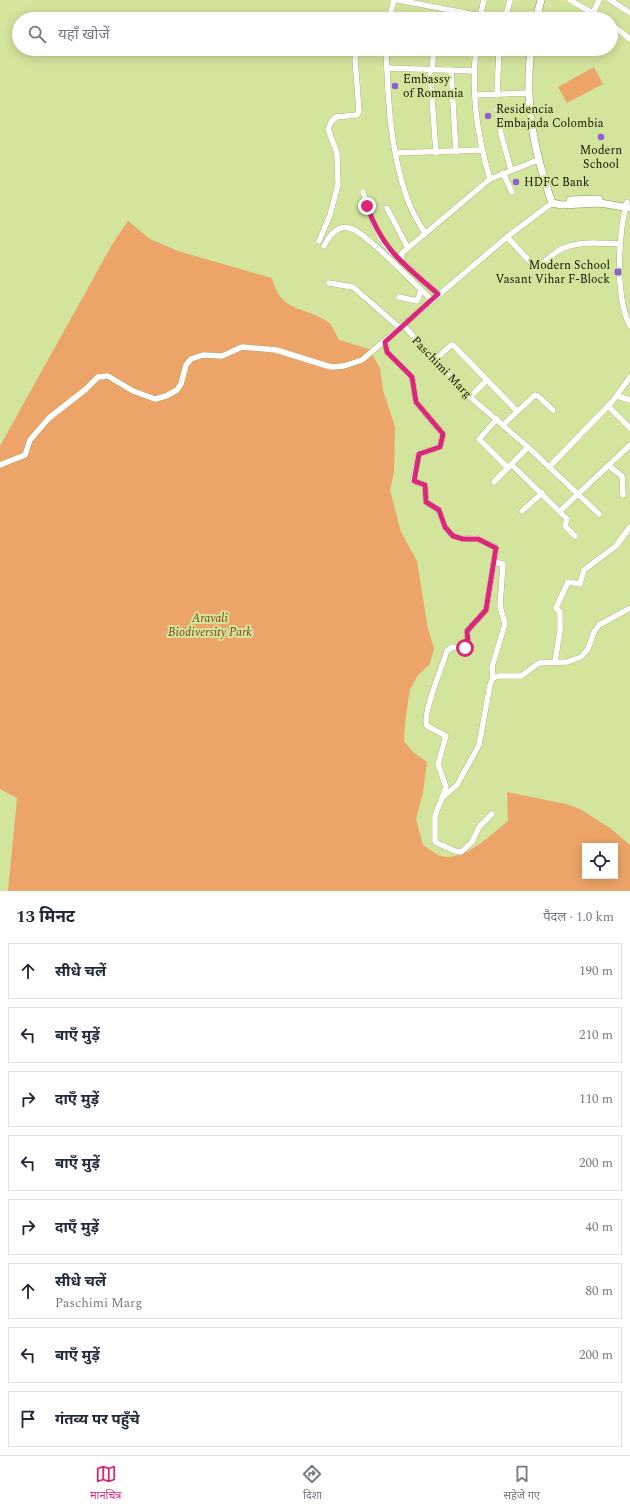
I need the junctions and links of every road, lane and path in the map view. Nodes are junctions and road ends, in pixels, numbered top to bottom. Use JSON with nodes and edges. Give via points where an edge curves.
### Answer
{"nodes":[{"id":1,"x":394,"y":0,"type":"edge"},
{"id":2,"x":398,"y":0,"type":"edge"},
{"id":3,"x":484,"y":0,"type":"edge"},
{"id":4,"x":510,"y":0,"type":"edge"},
{"id":5,"x":541,"y":0,"type":"edge"},
{"id":6,"x":598,"y":0,"type":"edge"},
{"id":7,"x":610,"y":0,"type":"edge"},
{"id":8,"x":572,"y":1,"type":"edge"},
{"id":9,"x":432,"y":3,"type":"edge"},
{"id":10,"x":391,"y":12,"type":"edge"},
{"id":11,"x":463,"y":12,"type":"edge"},
{"id":12,"x":481,"y":12,"type":"edge"},
{"id":13,"x":507,"y":12,"type":"edge"},
{"id":14,"x":538,"y":12,"type":"edge"},
{"id":15,"x":593,"y":12,"type":"joint"},
{"id":16,"x":630,"y":13,"type":"edge"},
{"id":17,"x":618,"y":30,"type":"edge"},
{"id":18,"x":630,"y":39,"type":"edge"},
{"id":19,"x":356,"y":56,"type":"edge"},
{"id":20,"x":386,"y":56,"type":"edge"},
{"id":21,"x":433,"y":56,"type":"edge"},
{"id":22,"x":475,"y":56,"type":"edge"},
{"id":23,"x":499,"y":56,"type":"edge"},
{"id":24,"x":531,"y":56,"type":"edge"},
{"id":25,"x":387,"y":68,"type":"junction"},
{"id":26,"x":431,"y":70,"type":"junction"},
{"id":27,"x":450,"y":70,"type":"junction"},
{"id":28,"x":474,"y":71,"type":"junction"},
{"id":29,"x":528,"y":93,"type":"junction"},
{"id":30,"x":475,"y":95,"type":"junction"},
{"id":31,"x":497,"y":95,"type":"junction"},
{"id":32,"x":497,"y":109,"type":"dead end"},
{"id":33,"x":481,"y":150,"type":"junction"},
{"id":34,"x":456,"y":152,"type":"junction"},
{"id":35,"x":396,"y":153,"type":"junction"},
{"id":36,"x":436,"y":153,"type":"junction"},
{"id":37,"x":538,"y":160,"type":"junction"},
{"id":38,"x":511,"y":170,"type":"junction"},
{"id":39,"x":503,"y":173,"type":"junction"},
{"id":40,"x":490,"y":179,"type":"junction"},
{"id":41,"x":363,"y":192,"type":"dead end"},
{"id":42,"x":512,"y":192,"type":"dead end"},
{"id":43,"x":552,"y":202,"type":"junction"},
{"id":44,"x":628,"y":205,"type":"edge"},
{"id":45,"x":387,"y":208,"type":"dead end"},
{"id":46,"x":425,"y":233,"type":"junction"},
{"id":47,"x":507,"y":237,"type":"junction"},
{"id":48,"x":319,"y":241,"type":"dead end"},
{"id":49,"x":620,"y":244,"type":"junction"},
{"id":50,"x":324,"y":246,"type":"dead end"},
{"id":51,"x":408,"y":248,"type":"junction"},
{"id":52,"x":400,"y":258,"type":"junction"},
{"id":53,"x":329,"y":283,"type":"dead end"},
{"id":54,"x":421,"y":290,"type":"junction"},
{"id":55,"x":438,"y":294,"type":"junction"},
{"id":56,"x":399,"y":297,"type":"dead end"},
{"id":57,"x":432,"y":300,"type":"junction"},
{"id":58,"x":630,"y":323,"type":"edge"},
{"id":59,"x":401,"y":326,"type":"junction"},
{"id":60,"x":630,"y":326,"type":"edge"},
{"id":61,"x":386,"y":340,"type":"junction"},
{"id":62,"x":434,"y":361,"type":"junction"},
{"id":63,"x":630,"y":377,"type":"edge"},
{"id":64,"x":487,"y":380,"type":"junction"},
{"id":65,"x":617,"y":396,"type":"junction"},
{"id":66,"x":470,"y":397,"type":"junction"},
{"id":67,"x":630,"y":400,"type":"edge"},
{"id":68,"x":608,"y":406,"type":"junction"},
{"id":69,"x":553,"y":410,"type":"dead end"},
{"id":70,"x":518,"y":411,"type":"junction"},
{"id":71,"x":497,"y":419,"type":"junction"},
{"id":72,"x":503,"y":425,"type":"junction"},
{"id":73,"x":630,"y":428,"type":"edge"},
{"id":74,"x":630,"y":445,"type":"edge"},
{"id":75,"x":528,"y":447,"type":"junction"},
{"id":76,"x":0,"y":465,"type":"edge"},
{"id":77,"x":510,"y":466,"type":"junction"},
{"id":78,"x":608,"y":466,"type":"junction"},
{"id":79,"x":549,"y":467,"type":"junction"},
{"id":80,"x":494,"y":482,"type":"dead end"},
{"id":81,"x":542,"y":493,"type":"junction"},
{"id":82,"x":578,"y":495,"type":"junction"},
{"id":83,"x":623,"y":495,"type":"dead end"},
{"id":84,"x":522,"y":511,"type":"dead end"},
{"id":85,"x":560,"y":511,"type":"junction"},
{"id":86,"x":600,"y":514,"type":"dead end"},
{"id":87,"x":630,"y":526,"type":"edge"},
{"id":88,"x":575,"y":536,"type":"dead end"},
{"id":89,"x":494,"y":562,"type":"junction"},
{"id":90,"x":630,"y":608,"type":"edge"},
{"id":91,"x":555,"y":662,"type":"junction"},
{"id":92,"x":493,"y":678,"type":"junction"},
{"id":93,"x":443,"y":797,"type":"junction"},
{"id":94,"x":492,"y":814,"type":"dead end"}],
"edges":[{"from":1,"to":10,"type":"street"},
{"from":2,"to":9,"type":"street"},
{"from":3,"to":12,"type":"street"},
{"from":4,"to":13,"type":"street"},
{"from":5,"to":14,"type":"main road"},
{"from":6,"to":15,"type":"street"},
{"from":7,"to":16,"type":"street"},
{"from":8,"to":15,"type":"street"},
{"from":9,"to":11,"type":"street"},
{"from":17,"to":18,"type":"street"},
{"from":19,"to":48,"type":"street","via":[[359,111],[357,115],[336,117],[329,125],[337,153],[338,185],[330,215]]},
{"from":20,"to":25,"type":"street"},
{"from":21,"to":26,"type":"street"},
{"from":22,"to":28,"type":"street"},
{"from":23,"to":31,"type":"street"},
{"from":24,"to":29,"type":"main road"},
{"from":25,"to":26,"type":"street"},
{"from":25,"to":35,"type":"street"},
{"from":26,"to":27,"type":"street"},
{"from":26,"to":36,"type":"street"},
{"from":27,"to":28,"type":"street"},
{"from":27,"to":34,"type":"street"},
{"from":28,"to":30,"type":"street"},
{"from":29,"to":31,"type":"street"},
{"from":29,"to":37,"type":"main road"},
{"from":30,"to":31,"type":"street"},
{"from":30,"to":33,"type":"street","via":[[477,132]]},
{"from":32,"to":38,"type":"street"},
{"from":33,"to":34,"type":"street"},
{"from":33,"to":40,"type":"street"},
{"from":34,"to":36,"type":"street"},
{"from":35,"to":36,"type":"street"},
{"from":35,"to":46,"type":"street","via":[[407,198]]},
{"from":37,"to":38,"type":"street"},
{"from":37,"to":43,"type":"main road"},
{"from":38,"to":39,"type":"street"},
{"from":39,"to":40,"type":"street"},
{"from":39,"to":42,"type":"street"},
{"from":40,"to":46,"type":"street"},
{"from":41,"to":52,"type":"street","via":[[380,236],[393,255]]},
{"from":43,"to":44,"type":"main road","via":[[588,198]]},
{"from":43,"to":47,"type":"street","name":"Paschimi Marg"},
{"from":44,"to":49,"type":"street"},
{"from":44,"to":58,"type":"street","via":[[622,248],[624,301]]},
{"from":45,"to":51,"type":"street"},
{"from":46,"to":51,"type":"street"},
{"from":47,"to":49,"type":"street","via":[[535,267],[572,244]]},
{"from":47,"to":55,"type":"street","name":"Paschimi Marg"},
{"from":49,"to":60,"type":"street","via":[[622,299]]},
{"from":50,"to":54,"type":"street","via":[[329,236],[338,230],[354,229]]},
{"from":51,"to":52,"type":"street"},
{"from":52,"to":55,"type":"street"},
{"from":53,"to":59,"type":"street","via":[[353,287]]},
{"from":54,"to":56,"type":"street","via":[[417,301]]},
{"from":54,"to":57,"type":"street"},
{"from":55,"to":57,"type":"street","name":"Paschimi Marg"},
{"from":57,"to":59,"type":"street","name":"Paschimi Marg"},
{"from":59,"to":61,"type":"street"},
{"from":59,"to":62,"type":"street","name":"Paschimi Marg"},
{"from":61,"to":76,"type":"street","via":[[362,360],[337,367],[325,366],[264,348],[242,347],[222,356],[197,356],[186,365],[177,390],[159,398],[144,396],[108,376],[98,377],[49,418],[30,440],[25,455]]},
{"from":61,"to":89,"type":"street","via":[[387,352],[412,377],[416,402],[443,434],[440,447],[419,454],[414,481],[425,485],[426,502],[439,510],[447,531],[458,538],[475,538],[495,547]]},
{"from":62,"to":64,"type":"street","via":[[452,345]]},
{"from":62,"to":66,"type":"street","name":"Paschimi Marg"},
{"from":63,"to":65,"type":"street"},
{"from":64,"to":66,"type":"street"},
{"from":64,"to":70,"type":"street"},
{"from":65,"to":67,"type":"street"},
{"from":65,"to":68,"type":"street"},
{"from":66,"to":71,"type":"street","name":"Paschimi Marg"},
{"from":68,"to":73,"type":"street"},
{"from":68,"to":79,"type":"street"},
{"from":69,"to":70,"type":"street","via":[[536,395]]},
{"from":70,"to":72,"type":"street"},
{"from":71,"to":72,"type":"street","name":"Paschimi Marg"},
{"from":71,"to":77,"type":"street","via":[[479,439]]},
{"from":72,"to":75,"type":"street","name":"Paschimi Marg"},
{"from":74,"to":78,"type":"street"},
{"from":75,"to":77,"type":"street"},
{"from":75,"to":79,"type":"street","name":"Paschimi Marg"},
{"from":77,"to":80,"type":"street"},
{"from":77,"to":81,"type":"street"},
{"from":78,"to":82,"type":"street"},
{"from":78,"to":83,"type":"street","via":[[622,476]]},
{"from":79,"to":82,"type":"street","name":"Paschimi Marg"},
{"from":81,"to":84,"type":"street"},
{"from":81,"to":85,"type":"street"},
{"from":82,"to":85,"type":"street"},
{"from":82,"to":86,"type":"street","name":"Paschimi Marg"},
{"from":85,"to":88,"type":"street","via":[[568,520],[565,526]]},
{"from":87,"to":91,"type":"street","via":[[616,546],[584,570],[580,584],[568,582],[556,608],[560,612],[560,631]]},
{"from":89,"to":92,"type":"street","via":[[503,564],[500,606],[506,624],[491,670]]},
{"from":89,"to":93,"type":"street","via":[[486,610],[467,631],[468,643],[465,648],[452,647],[447,651],[424,719],[427,726],[446,736],[438,764],[446,784]]},
{"from":90,"to":91,"type":"street","via":[[599,625],[588,649],[581,657],[568,662]]},
{"from":91,"to":92,"type":"street","via":[[540,663],[521,676]]},
{"from":92,"to":93,"type":"street","via":[[479,745],[457,785]]},
{"from":93,"to":94,"type":"street","via":[[434,816],[435,840],[436,844],[455,851],[461,852],[466,849],[479,827]]}]}
